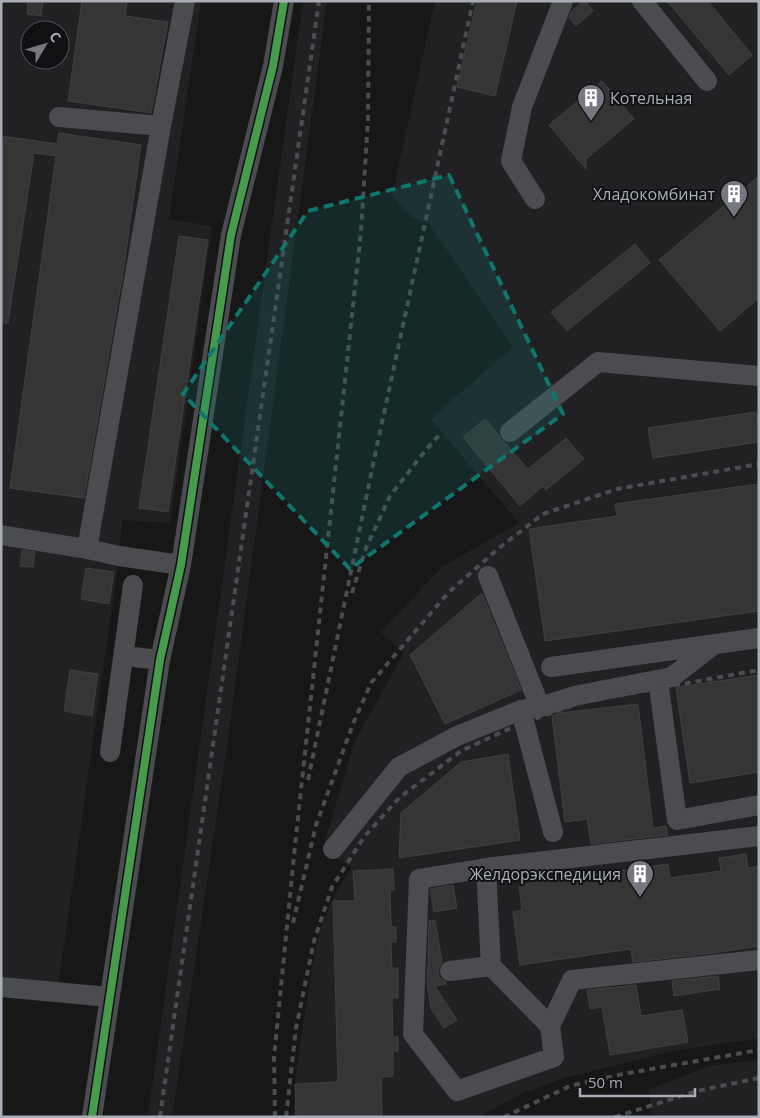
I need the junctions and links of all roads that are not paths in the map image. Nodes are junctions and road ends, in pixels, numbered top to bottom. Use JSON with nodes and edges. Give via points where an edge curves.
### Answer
{"nodes":[{"id":1,"x":185,"y":1,"type":"edge"},
{"id":2,"x":284,"y":1,"type":"edge"},
{"id":3,"x":563,"y":1,"type":"edge"},
{"id":4,"x":642,"y":1,"type":"edge"},
{"id":5,"x":707,"y":81,"type":"dead end"},
{"id":6,"x":59,"y":117,"type":"dead end"},
{"id":7,"x":162,"y":126,"type":"junction"},
{"id":8,"x":535,"y":199,"type":"dead end"},
{"id":9,"x":759,"y":376,"type":"edge"},
{"id":10,"x":510,"y":432,"type":"dead end"},
{"id":11,"x":1,"y":534,"type":"edge"},
{"id":12,"x":87,"y":549,"type":"junction"},
{"id":13,"x":181,"y":565,"type":"junction"},
{"id":14,"x":488,"y":576,"type":"dead end"},
{"id":15,"x":133,"y":585,"type":"dead end"},
{"id":16,"x":759,"y":638,"type":"edge"},
{"id":17,"x":713,"y":645,"type":"junction"},
{"id":18,"x":124,"y":656,"type":"junction"},
{"id":19,"x":160,"y":660,"type":"junction"},
{"id":20,"x":551,"y":667,"type":"dead end"},
{"id":21,"x":658,"y":680,"type":"junction"},
{"id":22,"x":531,"y":708,"type":"junction"},
{"id":23,"x":110,"y":752,"type":"dead end"},
{"id":24,"x":759,"y":805,"type":"edge"},
{"id":25,"x":553,"y":832,"type":"dead end"},
{"id":26,"x":759,"y":836,"type":"edge"},
{"id":27,"x":333,"y":849,"type":"dead end"},
{"id":28,"x":486,"y":868,"type":"junction"},
{"id":29,"x":759,"y":960,"type":"edge"},
{"id":30,"x":491,"y":966,"type":"junction"},
{"id":31,"x":450,"y":971,"type":"dead end"},
{"id":32,"x":1,"y":987,"type":"edge"},
{"id":33,"x":109,"y":998,"type":"junction"},
{"id":34,"x":550,"y":1026,"type":"junction"},
{"id":35,"x":92,"y":1117,"type":"edge"}],
"edges":[{"from":1,"to":7,"type":"street"},
{"from":2,"to":13,"type":"street","via":[[273,66],[232,235]]},
{"from":3,"to":8,"type":"street","via":[[522,108],[511,161]]},
{"from":4,"to":5,"type":"street"},
{"from":6,"to":7,"type":"street"},
{"from":7,"to":12,"type":"street"},
{"from":9,"to":10,"type":"street","via":[[598,362]]},
{"from":11,"to":12,"type":"street"},
{"from":12,"to":13,"type":"street"},
{"from":13,"to":19,"type":"street"},
{"from":14,"to":22,"type":"street"},
{"from":15,"to":18,"type":"street"},
{"from":16,"to":17,"type":"street"},
{"from":17,"to":20,"type":"street"},
{"from":17,"to":21,"type":"street","via":[[672,677]]},
{"from":18,"to":19,"type":"street"},
{"from":18,"to":23,"type":"street"},
{"from":19,"to":33,"type":"street"},
{"from":21,"to":22,"type":"street"},
{"from":21,"to":24,"type":"street","via":[[677,820]]},
{"from":22,"to":25,"type":"street"},
{"from":22,"to":27,"type":"street","via":[[457,736],[399,767]]},
{"from":26,"to":28,"type":"street"},
{"from":28,"to":30,"type":"street"},
{"from":28,"to":34,"type":"street","via":[[419,879],[414,1034],[458,1091],[554,1057]]},
{"from":29,"to":34,"type":"street","via":[[572,980]]},
{"from":30,"to":31,"type":"street"},
{"from":30,"to":34,"type":"street"},
{"from":32,"to":33,"type":"street"},
{"from":33,"to":35,"type":"street"}]}
